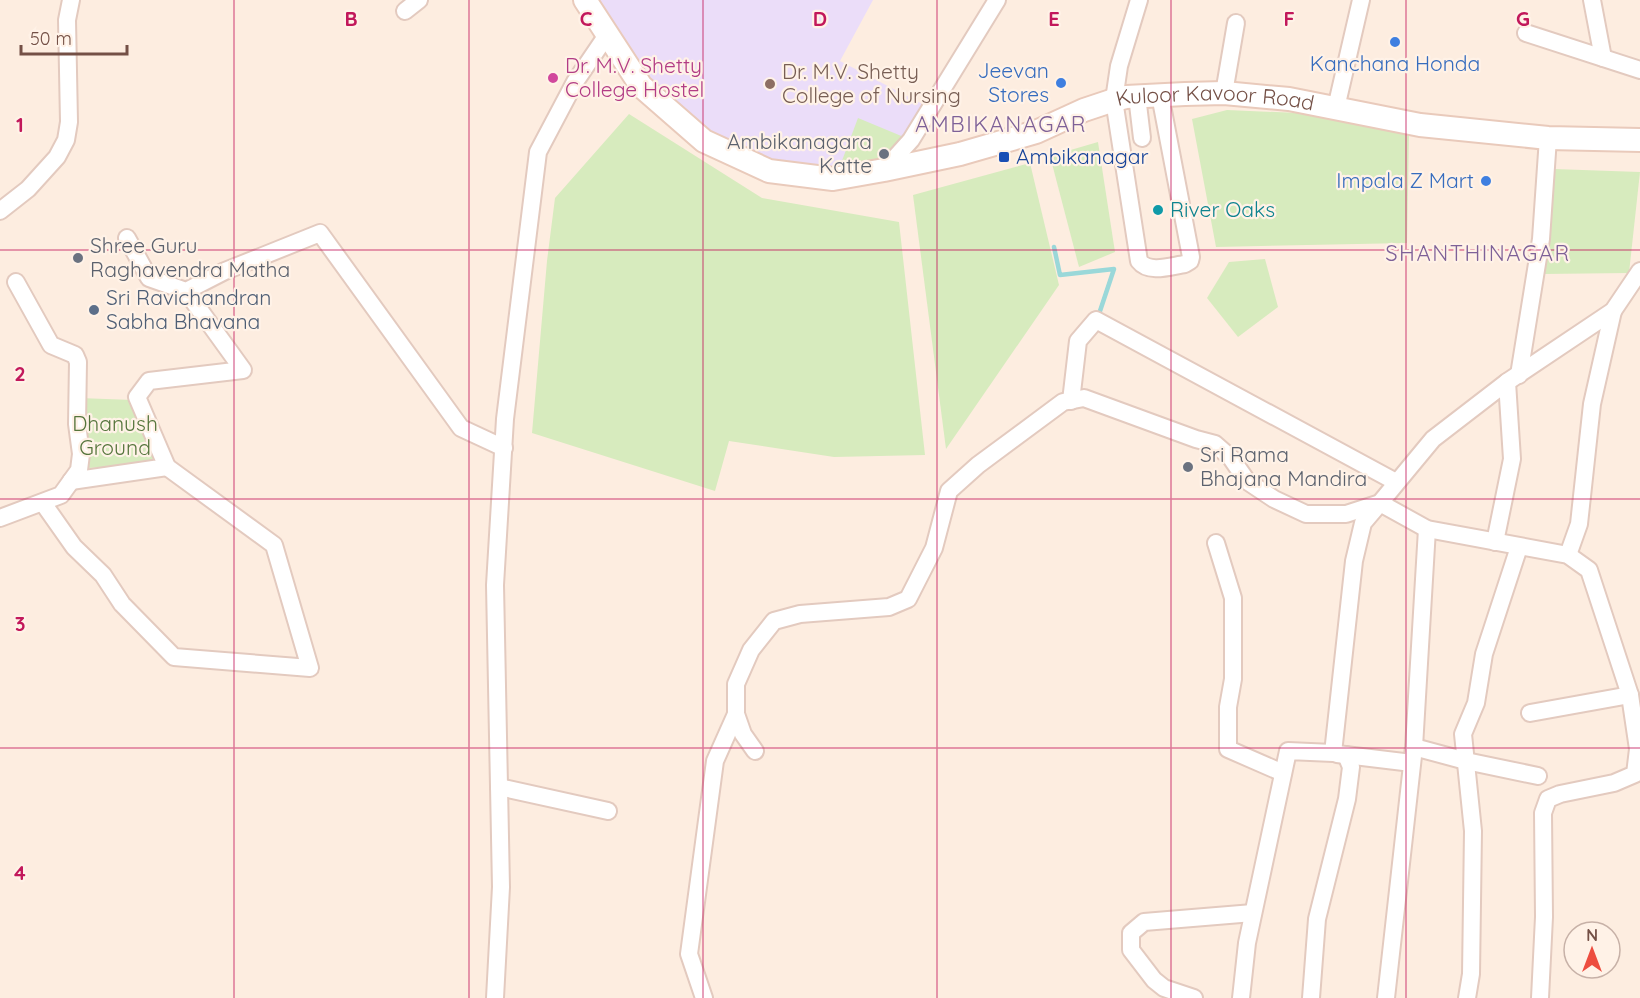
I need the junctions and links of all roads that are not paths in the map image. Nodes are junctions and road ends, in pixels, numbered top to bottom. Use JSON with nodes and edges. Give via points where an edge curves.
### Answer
{"nodes":[{"id":1,"x":71,"y":0,"type":"edge"},
{"id":2,"x":419,"y":0,"type":"edge"},
{"id":3,"x":585,"y":0,"type":"edge"},
{"id":4,"x":997,"y":0,"type":"edge"},
{"id":5,"x":1139,"y":0,"type":"edge"},
{"id":6,"x":1361,"y":0,"type":"edge"},
{"id":7,"x":1592,"y":0,"type":"edge"},
{"id":8,"x":405,"y":11,"type":"dead end"},
{"id":9,"x":1236,"y":23,"type":"dead end"},
{"id":10,"x":1526,"y":33,"type":"dead end"},
{"id":11,"x":607,"y":35,"type":"junction"},
{"id":12,"x":1603,"y":58,"type":"junction"},
{"id":13,"x":1640,"y":70,"type":"edge"},
{"id":14,"x":1224,"y":93,"type":"junction"},
{"id":15,"x":1160,"y":95,"type":"junction"},
{"id":16,"x":1137,"y":96,"type":"junction"},
{"id":17,"x":1114,"y":100,"type":"junction"},
{"id":18,"x":1336,"y":108,"type":"junction"},
{"id":19,"x":1142,"y":138,"type":"dead end"},
{"id":20,"x":1548,"y":138,"type":"junction"},
{"id":21,"x":1640,"y":140,"type":"edge"},
{"id":22,"x":884,"y":170,"type":"junction"},
{"id":23,"x":0,"y":211,"type":"edge"},
{"id":24,"x":127,"y":238,"type":"dead end"},
{"id":25,"x":1640,"y":271,"type":"edge"},
{"id":26,"x":16,"y":282,"type":"dead end"},
{"id":27,"x":186,"y":291,"type":"junction"},
{"id":28,"x":1613,"y":311,"type":"junction"},
{"id":29,"x":1513,"y":378,"type":"junction"},
{"id":30,"x":1071,"y":400,"type":"junction"},
{"id":31,"x":504,"y":448,"type":"junction"},
{"id":32,"x":167,"y":467,"type":"junction"},
{"id":33,"x":71,"y":481,"type":"junction"},
{"id":34,"x":1396,"y":482,"type":"junction"},
{"id":35,"x":43,"y":503,"type":"junction"},
{"id":36,"x":1380,"y":503,"type":"junction"},
{"id":37,"x":0,"y":518,"type":"edge"},
{"id":38,"x":1426,"y":529,"type":"junction"},
{"id":39,"x":1495,"y":542,"type":"junction"},
{"id":40,"x":1216,"y":543,"type":"dead end"},
{"id":41,"x":1519,"y":547,"type":"junction"},
{"id":42,"x":1568,"y":555,"type":"junction"},
{"id":43,"x":1630,"y":695,"type":"junction"},
{"id":44,"x":1530,"y":713,"type":"dead end"},
{"id":45,"x":736,"y":714,"type":"junction"},
{"id":46,"x":755,"y":751,"type":"dead end"},
{"id":47,"x":1340,"y":754,"type":"junction"},
{"id":48,"x":1413,"y":755,"type":"junction"},
{"id":49,"x":1466,"y":761,"type":"junction"},
{"id":50,"x":1283,"y":773,"type":"junction"},
{"id":51,"x":1538,"y":776,"type":"dead end"},
{"id":52,"x":499,"y":787,"type":"junction"},
{"id":53,"x":608,"y":811,"type":"dead end"},
{"id":54,"x":1253,"y":913,"type":"junction"},
{"id":55,"x":1238,"y":997,"type":"edge"},
{"id":56,"x":495,"y":998,"type":"edge"},
{"id":57,"x":704,"y":998,"type":"edge"},
{"id":58,"x":1194,"y":998,"type":"edge"},
{"id":59,"x":1311,"y":998,"type":"edge"},
{"id":60,"x":1386,"y":998,"type":"edge"},
{"id":61,"x":1467,"y":998,"type":"edge"},
{"id":62,"x":1540,"y":998,"type":"edge"}],
"edges":[{"from":1,"to":23,"type":"street","via":[[67,20],[66,140],[57,157],[28,189]]},
{"from":2,"to":8,"type":"street"},
{"from":3,"to":11,"type":"main road","name":"Kuloor Kavoor Road"},
{"from":4,"to":22,"type":"street","via":[[911,140]]},
{"from":5,"to":17,"type":"street","via":[[1119,66]]},
{"from":6,"to":18,"type":"street"},
{"from":7,"to":12,"type":"street"},
{"from":9,"to":14,"type":"street"},
{"from":10,"to":12,"type":"street"},
{"from":11,"to":22,"type":"main road","name":"Kuloor Kavoor Road","via":[[641,86],[704,141],[769,171],[833,179]]},
{"from":11,"to":31,"type":"street","via":[[575,82],[538,152]]},
{"from":12,"to":13,"type":"street"},
{"from":14,"to":15,"type":"main road","name":"Kuloor Kavoor Road"},
{"from":14,"to":18,"type":"main road","name":"Kuloor Kavoor Road"},
{"from":15,"to":16,"type":"main road","name":"Kuloor Kavoor Road"},
{"from":15,"to":17,"type":"street","via":[[1191,257],[1188,263],[1152,269],[1139,261]]},
{"from":16,"to":17,"type":"main road","name":"Kuloor Kavoor Road"},
{"from":16,"to":19,"type":"street"},
{"from":17,"to":22,"type":"main road","name":"Kuloor Kavoor Road","via":[[1036,132]]},
{"from":18,"to":20,"type":"main road","name":"Kuloor Kavoor Road","via":[[1420,125]]},
{"from":20,"to":21,"type":"main road","name":"Kuloor Kavoor Road"},
{"from":20,"to":29,"type":"street","via":[[1541,239]]},
{"from":24,"to":27,"type":"street","via":[[149,278]]},
{"from":25,"to":28,"type":"street"},
{"from":26,"to":33,"type":"street","via":[[51,345],[75,355],[78,362],[77,424],[81,454],[79,470]]},
{"from":27,"to":31,"type":"street","via":[[320,233],[461,428]]},
{"from":27,"to":32,"type":"street","via":[[243,370],[149,381],[137,397]]},
{"from":28,"to":29,"type":"street"},
{"from":28,"to":42,"type":"street","via":[[1592,404],[1579,524]]},
{"from":29,"to":34,"type":"street","via":[[1433,439]]},
{"from":29,"to":39,"type":"street","via":[[1512,459]]},
{"from":30,"to":34,"type":"street","via":[[1078,341],[1095,320]]},
{"from":30,"to":36,"type":"street","via":[[1084,398],[1215,444],[1247,481],[1306,514],[1346,514]]},
{"from":30,"to":45,"type":"street","via":[[978,465],[949,491],[934,548],[908,598],[889,607],[800,614],[774,621],[751,650],[736,684]]},
{"from":31,"to":52,"type":"street","via":[[495,585]]},
{"from":32,"to":33,"type":"street"},
{"from":32,"to":35,"type":"street","via":[[274,545],[310,668],[174,657],[122,604]]},
{"from":33,"to":35,"type":"street","via":[[61,495]]},
{"from":34,"to":36,"type":"street"},
{"from":35,"to":37,"type":"street"},
{"from":36,"to":38,"type":"street"},
{"from":36,"to":47,"type":"street","via":[[1363,523],[1354,561]]},
{"from":38,"to":39,"type":"street"},
{"from":38,"to":48,"type":"street"},
{"from":39,"to":41,"type":"street"},
{"from":40,"to":50,"type":"street","via":[[1233,598],[1228,749]]},
{"from":41,"to":42,"type":"street"},
{"from":41,"to":49,"type":"street","via":[[1484,654],[1476,702],[1463,734]]},
{"from":42,"to":43,"type":"street","via":[[1589,570]]},
{"from":43,"to":44,"type":"street"},
{"from":43,"to":62,"type":"street","via":[[1638,749],[1635,774],[1548,799],[1543,813]]},
{"from":45,"to":46,"type":"street"},
{"from":45,"to":57,"type":"street","via":[[715,761],[689,954]]},
{"from":47,"to":48,"type":"street"},
{"from":47,"to":50,"type":"street","via":[[1288,751]]},
{"from":47,"to":59,"type":"street","via":[[1351,767],[1347,799],[1317,919]]},
{"from":48,"to":49,"type":"street"},
{"from":48,"to":60,"type":"street"},
{"from":49,"to":51,"type":"street"},
{"from":49,"to":61,"type":"street","via":[[1473,831],[1471,974]]},
{"from":50,"to":54,"type":"street"},
{"from":52,"to":53,"type":"street"},
{"from":52,"to":56,"type":"street","via":[[501,887]]},
{"from":54,"to":55,"type":"street"},
{"from":54,"to":58,"type":"street","via":[[1144,922],[1131,933],[1131,950],[1154,980],[1172,992]]}]}
